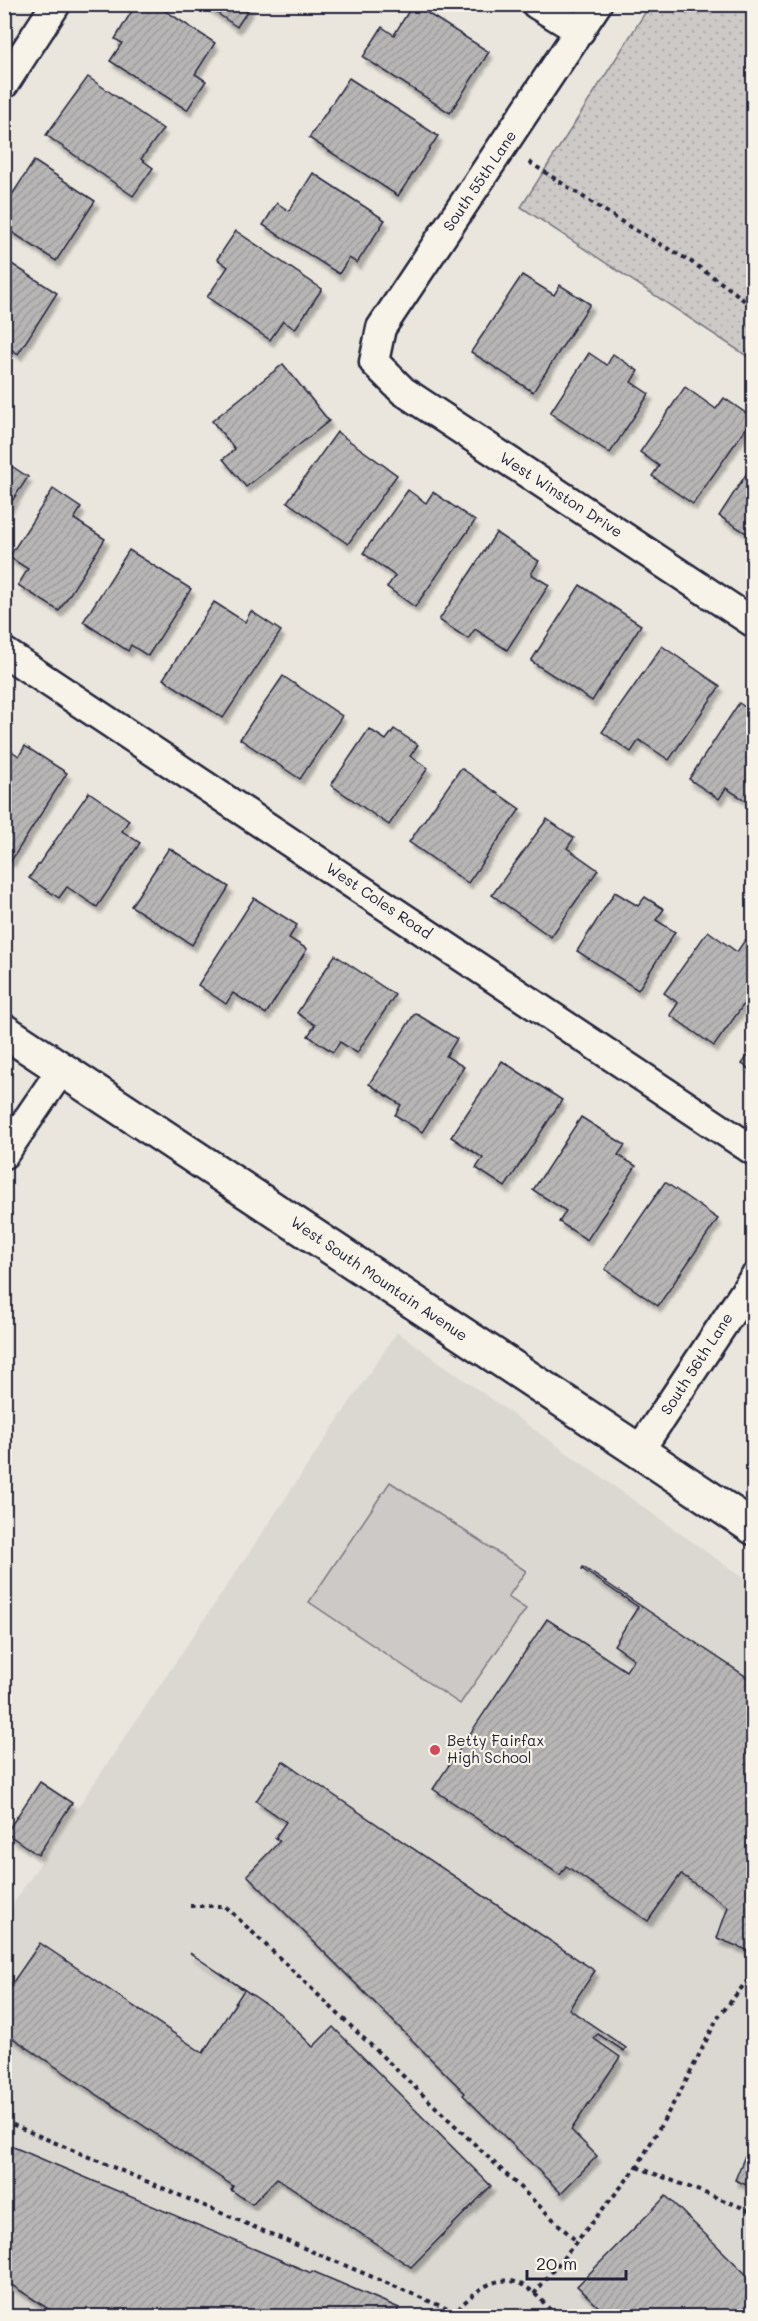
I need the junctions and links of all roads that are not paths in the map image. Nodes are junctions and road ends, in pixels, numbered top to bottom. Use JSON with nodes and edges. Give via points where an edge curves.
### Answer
{"nodes":[{"id":1,"x":56,"y":4,"type":"edge"},
{"id":2,"x":536,"y":4,"type":"edge"},
{"id":3,"x":597,"y":4,"type":"edge"},
{"id":4,"x":580,"y":31,"type":"junction"},
{"id":5,"x":4,"y":84,"type":"edge"},
{"id":6,"x":374,"y":362,"type":"joint"},
{"id":7,"x":753,"y":622,"type":"edge"},
{"id":8,"x":4,"y":652,"type":"edge"},
{"id":9,"x":4,"y":1031,"type":"edge"},
{"id":10,"x":62,"y":1069,"type":"junction"},
{"id":11,"x":753,"y":1151,"type":"edge"},
{"id":12,"x":4,"y":1154,"type":"edge"},
{"id":13,"x":753,"y":1278,"type":"edge"},
{"id":14,"x":639,"y":1450,"type":"junction"},
{"id":15,"x":753,"y":1528,"type":"edge"}],
"edges":[{"from":1,"to":5,"type":"street"},
{"from":2,"to":4,"type":"street"},
{"from":3,"to":4,"type":"street","name":"South 55th Lane"},
{"from":4,"to":6,"type":"street","name":"South 55th Lane","via":[[381,328]]},
{"from":6,"to":7,"type":"street","name":"West Winston Drive","via":[[403,391]]},
{"from":8,"to":11,"type":"street","name":"West Coles Road"},
{"from":9,"to":10,"type":"street","name":"West South Mountain Avenue"},
{"from":10,"to":12,"type":"street"},
{"from":10,"to":14,"type":"street","name":"West South Mountain Avenue"},
{"from":13,"to":14,"type":"street","name":"South 56th Lane"},
{"from":14,"to":15,"type":"street","name":"West South Mountain Avenue"}]}
